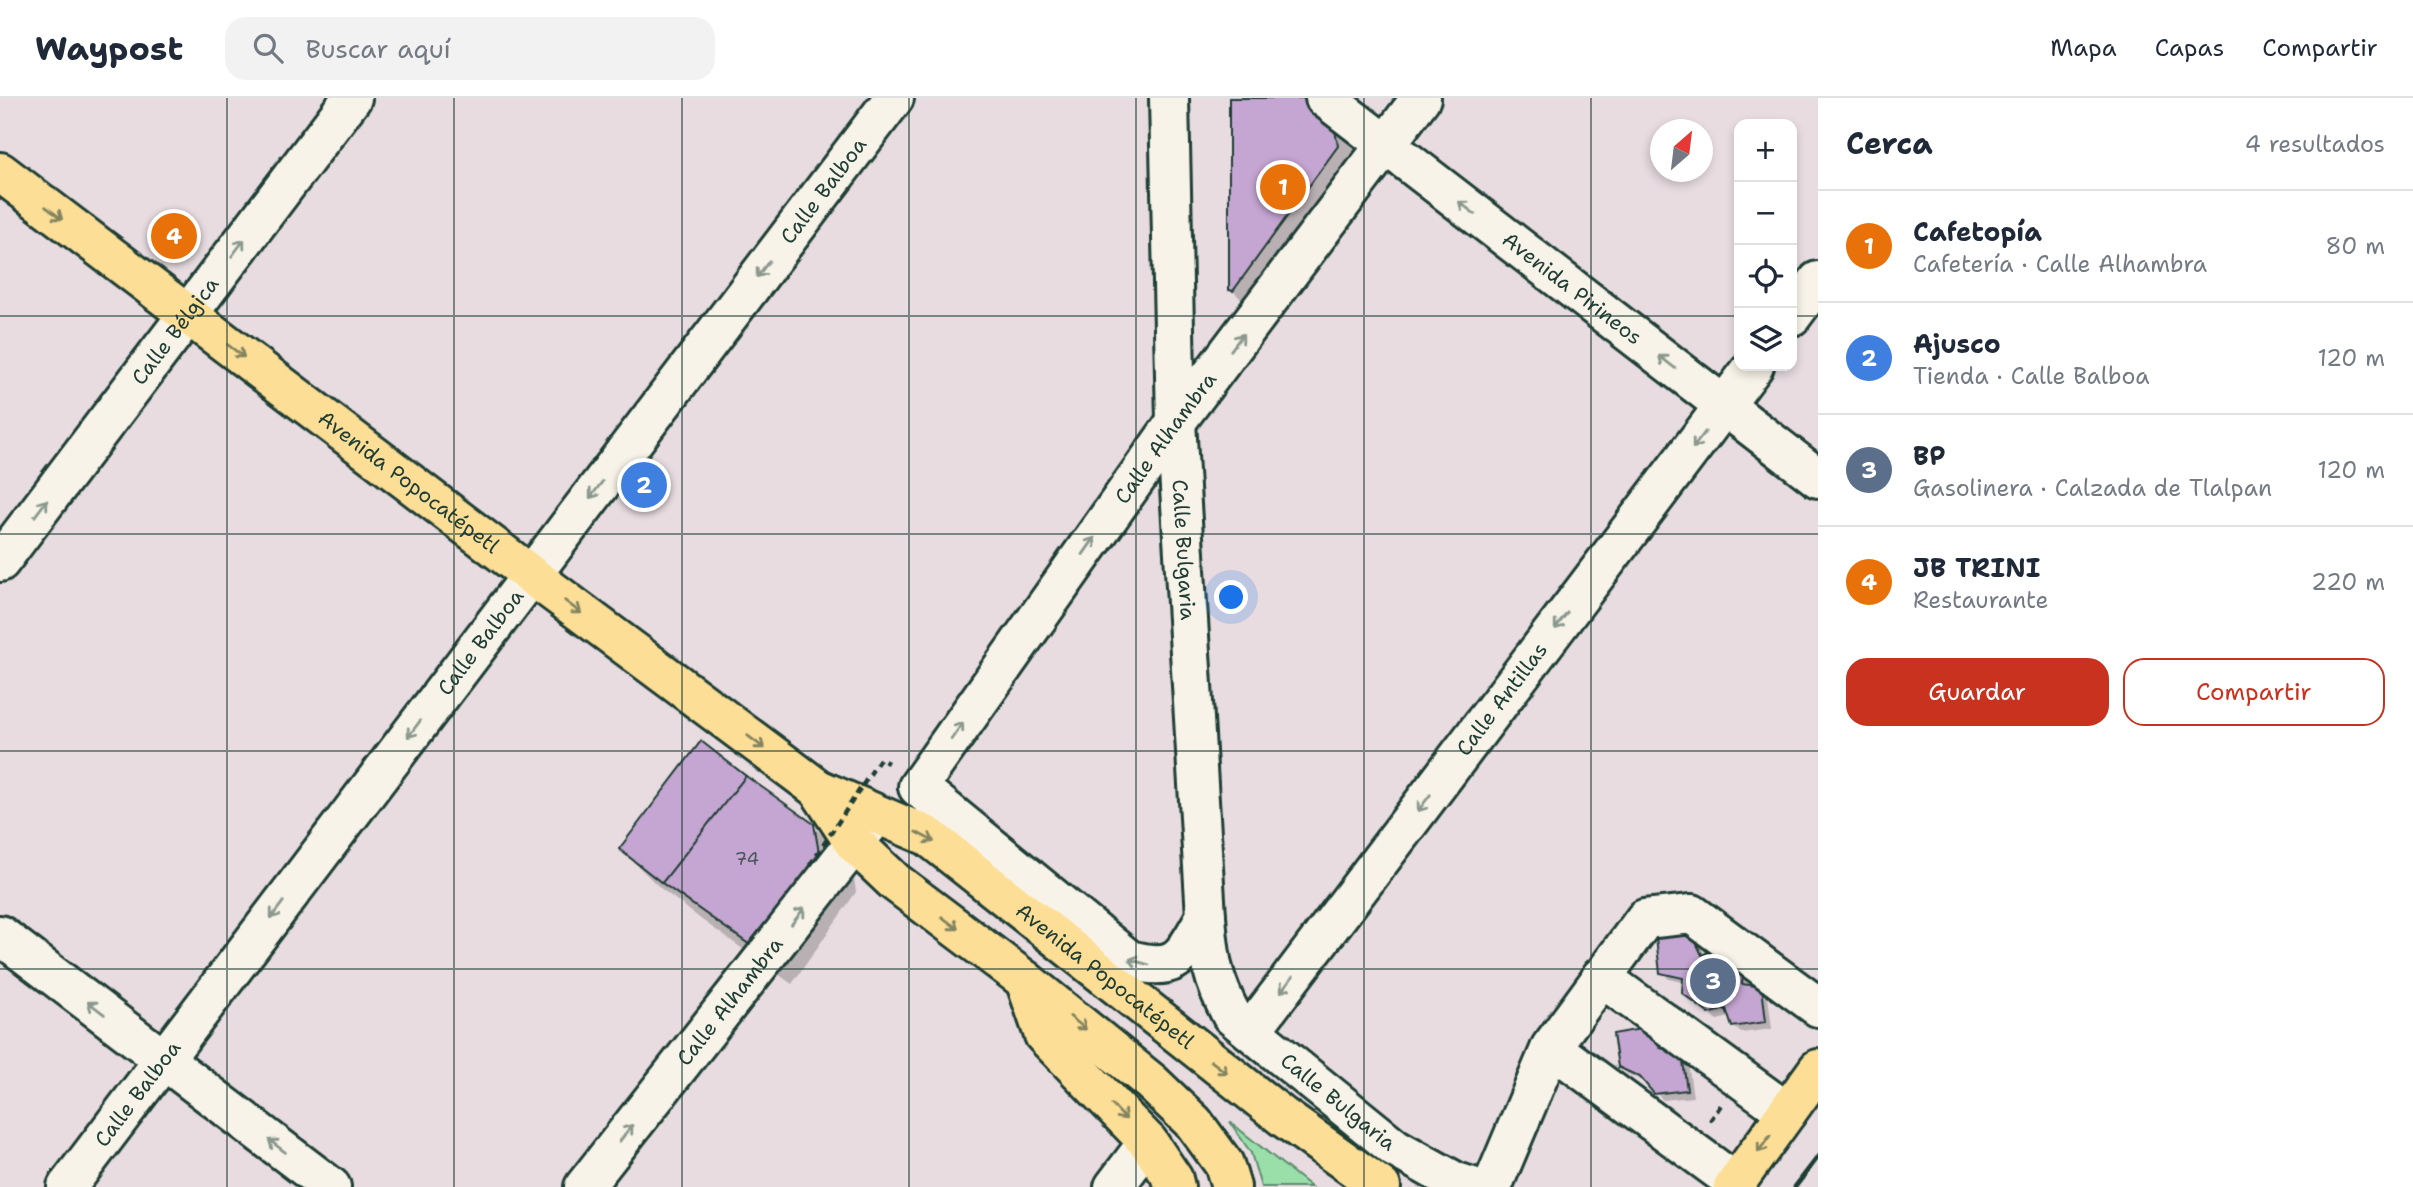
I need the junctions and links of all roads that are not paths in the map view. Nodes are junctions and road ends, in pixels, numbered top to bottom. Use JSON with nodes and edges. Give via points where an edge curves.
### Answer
{"nodes":[{"id":1,"x":352,"y":98,"type":"edge"},
{"id":2,"x":894,"y":98,"type":"edge"},
{"id":3,"x":1169,"y":98,"type":"edge"},
{"id":4,"x":1325,"y":98,"type":"edge"},
{"id":5,"x":1421,"y":98,"type":"edge"},
{"id":6,"x":1386,"y":145,"type":"junction"},
{"id":7,"x":0,"y":172,"type":"edge"},
{"id":8,"x":1818,"y":281,"type":"edge"},
{"id":9,"x":1797,"y":309,"type":"edge"},
{"id":10,"x":187,"y":315,"type":"junction"},
{"id":11,"x":1750,"y":371,"type":"edge"},
{"id":12,"x":1724,"y":406,"type":"junction"},
{"id":13,"x":1176,"y":422,"type":"junction"},
{"id":14,"x":1818,"y":478,"type":"edge"},
{"id":15,"x":0,"y":562,"type":"edge"},
{"id":16,"x":531,"y":575,"type":"junction"},
{"id":17,"x":865,"y":829,"type":"junction"},
{"id":18,"x":1206,"y":916,"type":"junction"},
{"id":19,"x":0,"y":935,"type":"edge"},
{"id":20,"x":1601,"y":977,"type":"junction"},
{"id":21,"x":1025,"y":980,"type":"junction"},
{"id":22,"x":1818,"y":1007,"type":"edge"},
{"id":23,"x":1251,"y":1031,"type":"junction"},
{"id":24,"x":1551,"y":1046,"type":"junction"},
{"id":25,"x":163,"y":1059,"type":"junction"},
{"id":26,"x":1818,"y":1069,"type":"edge"},
{"id":27,"x":1787,"y":1112,"type":"junction"},
{"id":28,"x":1147,"y":1142,"type":"junction"},
{"id":29,"x":1735,"y":1185,"type":"edge"},
{"id":30,"x":66,"y":1187,"type":"edge"},
{"id":31,"x":331,"y":1187,"type":"edge"},
{"id":32,"x":584,"y":1187,"type":"edge"},
{"id":33,"x":1114,"y":1187,"type":"edge"},
{"id":34,"x":1175,"y":1187,"type":"edge"},
{"id":35,"x":1231,"y":1187,"type":"edge"},
{"id":36,"x":1381,"y":1187,"type":"edge"},
{"id":37,"x":1472,"y":1187,"type":"edge"},
{"id":38,"x":1492,"y":1187,"type":"edge"}],
"edges":[{"from":10,"to":1,"type":"street","name":"Calle Bélgica","one_way":true},
{"from":2,"to":16,"type":"street","name":"Calle Balboa","one_way":true},
{"from":3,"to":13,"type":"street","name":"Calle Bulgaria"},
{"from":4,"to":6,"type":"street","name":"Avenida Pirineos"},
{"from":5,"to":6,"type":"street","name":"Calle Alhambra"},
{"from":12,"to":6,"type":"street","name":"Avenida Pirineos","one_way":true},
{"from":13,"to":6,"type":"street","name":"Calle Alhambra","one_way":true},
{"from":7,"to":10,"type":"main road","name":"Avenida Popocatépetl","one_way":true},
{"from":8,"to":9,"type":"street"},
{"from":15,"to":10,"type":"street","name":"Calle Bélgica","one_way":true},
{"from":10,"to":16,"type":"main road","name":"Avenida Popocatépetl","one_way":true},
{"from":11,"to":12,"type":"street","name":"Calle Antillas"},
{"from":12,"to":14,"type":"street","name":"Avenida Pirineos"},
{"from":12,"to":23,"type":"street","name":"Calle Antillas","one_way":true},
{"from":13,"to":18,"type":"street","name":"Calle Bulgaria"},
{"from":18,"to":13,"type":"street","name":"Calle Alhambra","one_way":true,"via":[[1185,951],[1168,964],[1129,960],[918,787]]},
{"from":16,"to":17,"type":"main road","name":"Avenida Popocatépetl","one_way":true},
{"from":16,"to":25,"type":"street","name":"Calle Balboa","one_way":true},
{"from":17,"to":21,"type":"main road","name":"Avenida Popocatépetl","one_way":true,"via":[[895,882]]},
{"from":32,"to":17,"type":"street","name":"Calle Alhambra","one_way":true},
{"from":17,"to":36,"type":"main road","name":"Avenida Popocatépetl","one_way":true,"via":[[928,836],[1283,1117]]},
{"from":18,"to":23,"type":"street","name":"Calle Bulgaria","via":[[1209,960],[1217,988],[1231,1016]]},
{"from":25,"to":19,"type":"street","one_way":true},
{"from":20,"to":22,"type":"street","via":[[1645,919],[1692,914]]},
{"from":20,"to":24,"type":"street"},
{"from":20,"to":27,"type":"street"},
{"from":21,"to":28,"type":"main road","one_way":true,"via":[[1044,1035]]},
{"from":21,"to":35,"type":"main road","name":"Avenida Popocatépetl","one_way":true,"via":[[1151,1082],[1194,1123],[1224,1164]]},
{"from":23,"to":37,"type":"street","name":"Calle Bulgaria","via":[[1395,1149]]},
{"from":24,"to":29,"type":"street"},
{"from":24,"to":38,"type":"street"},
{"from":25,"to":30,"type":"street","name":"Calle Balboa"},
{"from":31,"to":25,"type":"street","one_way":true},
{"from":26,"to":27,"type":"main road"},
{"from":27,"to":29,"type":"main road","one_way":true},
{"from":28,"to":33,"type":"street"},
{"from":28,"to":34,"type":"main road"}]}
